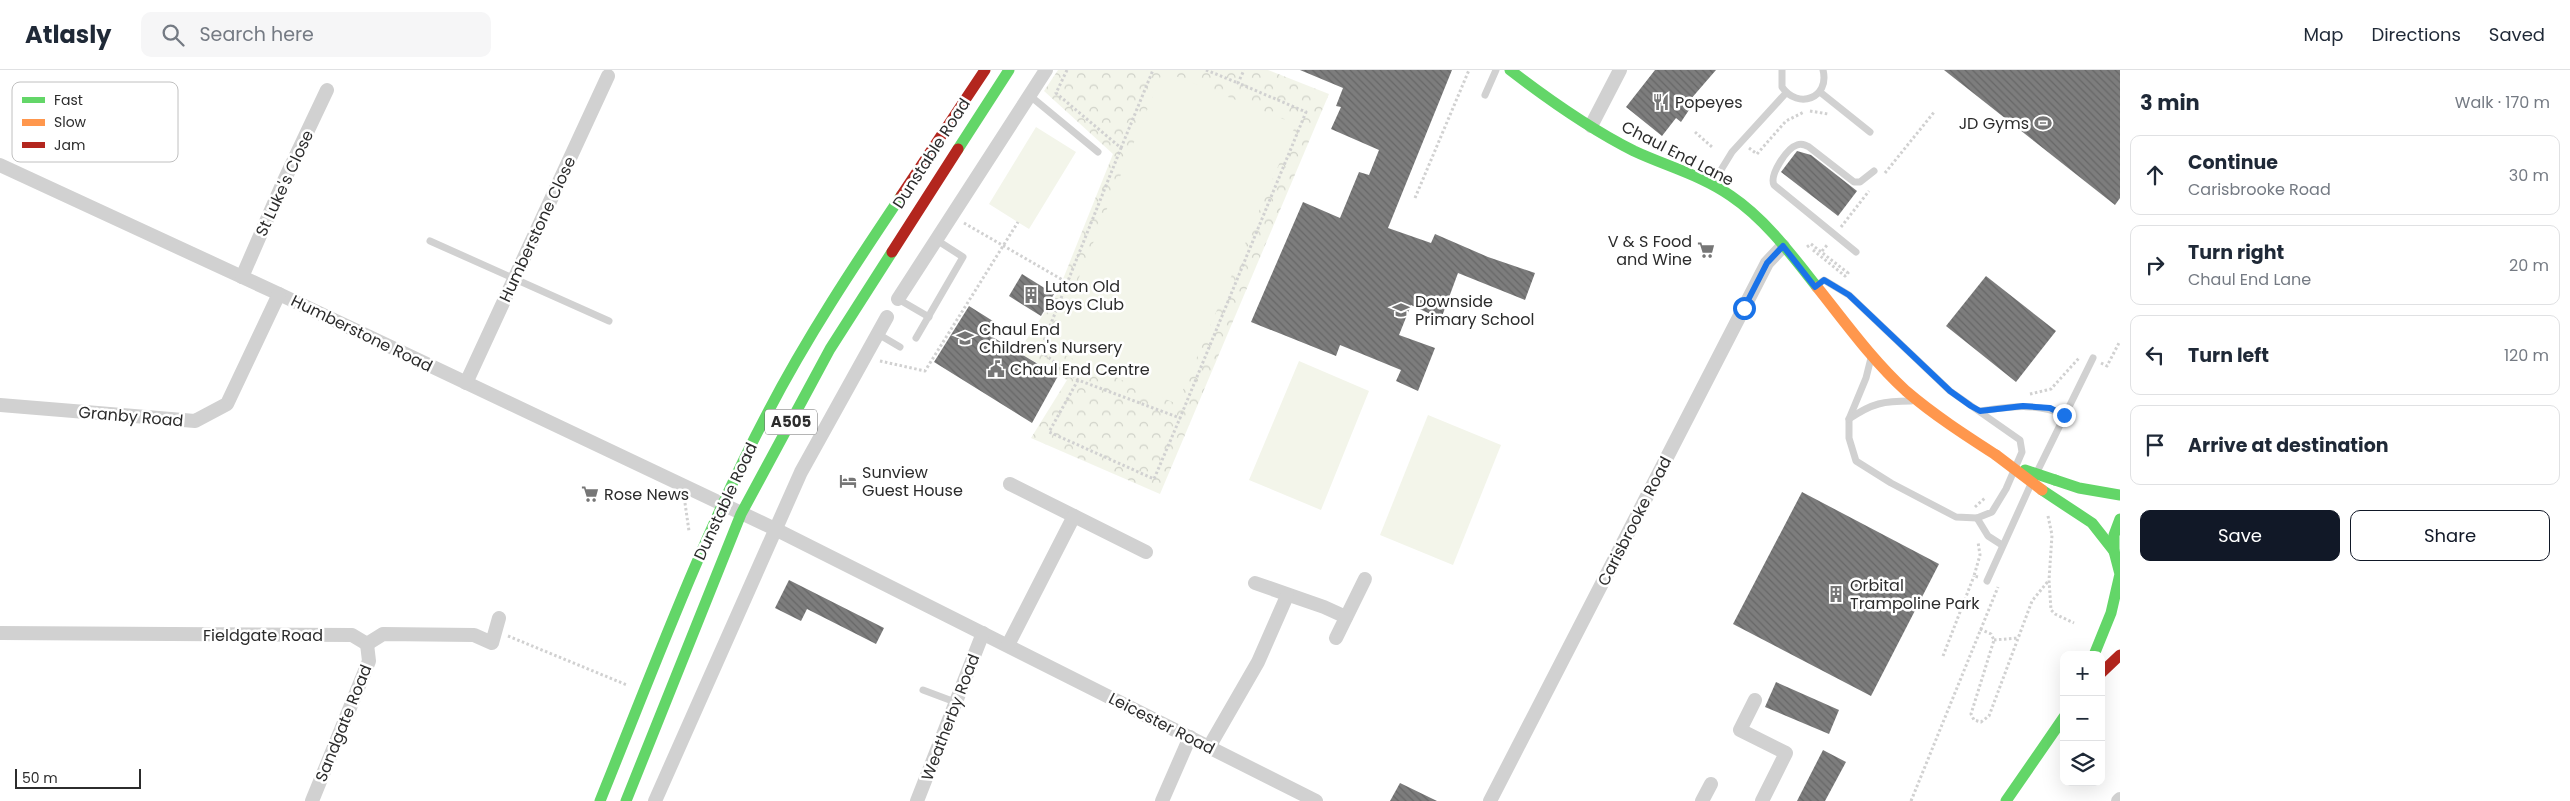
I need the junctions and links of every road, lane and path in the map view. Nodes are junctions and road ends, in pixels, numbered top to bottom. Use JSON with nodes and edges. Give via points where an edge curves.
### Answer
{"nodes":[{"id":1,"x":985,"y":70,"type":"edge"},
{"id":2,"x":1010,"y":70,"type":"edge"},
{"id":3,"x":1046,"y":70,"type":"edge"},
{"id":4,"x":1068,"y":70,"type":"edge"},
{"id":5,"x":1153,"y":70,"type":"edge"},
{"id":6,"x":1206,"y":70,"type":"edge"},
{"id":7,"x":1244,"y":70,"type":"edge"},
{"id":8,"x":1469,"y":70,"type":"edge"},
{"id":9,"x":1496,"y":70,"type":"edge"},
{"id":10,"x":1510,"y":70,"type":"edge"},
{"id":11,"x":1620,"y":70,"type":"edge"},
{"id":12,"x":1782,"y":70,"type":"edge"},
{"id":13,"x":1824,"y":70,"type":"edge"},
{"id":14,"x":608,"y":76,"type":"dead end"},
{"id":15,"x":1238,"y":83,"type":"junction"},
{"id":16,"x":328,"y":90,"type":"dead end"},
{"id":17,"x":1820,"y":92,"type":"junction"},
{"id":18,"x":1786,"y":93,"type":"junction"},
{"id":19,"x":1029,"y":95,"type":"junction"},
{"id":20,"x":1485,"y":95,"type":"dead end"},
{"id":21,"x":1835,"y":118,"type":"dead end"},
{"id":22,"x":1591,"y":126,"type":"junction"},
{"id":23,"x":1694,"y":132,"type":"dead end"},
{"id":24,"x":1870,"y":132,"type":"dead end"},
{"id":25,"x":1712,"y":147,"type":"dead end"},
{"id":26,"x":1121,"y":148,"type":"junction"},
{"id":27,"x":1098,"y":152,"type":"dead end"},
{"id":28,"x":1756,"y":154,"type":"dead end"},
{"id":29,"x":0,"y":165,"type":"edge"},
{"id":30,"x":1874,"y":171,"type":"dead end"},
{"id":31,"x":1712,"y":184,"type":"junction"},
{"id":32,"x":1415,"y":198,"type":"dead end"},
{"id":33,"x":950,"y":215,"type":"junction"},
{"id":34,"x":1018,"y":222,"type":"dead end"},
{"id":35,"x":934,"y":238,"type":"junction"},
{"id":36,"x":430,"y":241,"type":"dead end"},
{"id":37,"x":1811,"y":244,"type":"dead end"},
{"id":38,"x":1002,"y":245,"type":"junction"},
{"id":39,"x":1783,"y":246,"type":"junction"},
{"id":40,"x":1808,"y":252,"type":"dead end"},
{"id":41,"x":1856,"y":252,"type":"dead end"},
{"id":42,"x":242,"y":277,"type":"junction"},
{"id":43,"x":514,"y":278,"type":"junction"},
{"id":44,"x":1068,"y":283,"type":"junction"},
{"id":45,"x":1815,"y":287,"type":"junction"},
{"id":46,"x":279,"y":294,"type":"junction"},
{"id":47,"x":898,"y":299,"type":"joint"},
{"id":48,"x":929,"y":317,"type":"junction"},
{"id":49,"x":887,"y":318,"type":"dead end"},
{"id":50,"x":609,"y":322,"type":"dead end"},
{"id":51,"x":878,"y":334,"type":"junction"},
{"id":52,"x":916,"y":338,"type":"dead end"},
{"id":53,"x":2120,"y":341,"type":"edge"},
{"id":54,"x":900,"y":347,"type":"dead end"},
{"id":55,"x":1872,"y":355,"type":"junction"},
{"id":56,"x":866,"y":356,"type":"junction"},
{"id":57,"x":2093,"y":358,"type":"joint"},
{"id":58,"x":1078,"y":380,"type":"junction"},
{"id":59,"x":466,"y":383,"type":"junction"},
{"id":60,"x":1920,"y":401,"type":"junction"},
{"id":61,"x":0,"y":405,"type":"edge"},
{"id":62,"x":1980,"y":411,"type":"junction"},
{"id":63,"x":2064,"y":415,"type":"junction"},
{"id":64,"x":1180,"y":418,"type":"junction"},
{"id":65,"x":1849,"y":419,"type":"junction"},
{"id":66,"x":2012,"y":465,"type":"junction"},
{"id":67,"x":1010,"y":484,"type":"dead end"},
{"id":68,"x":2120,"y":495,"type":"edge"},
{"id":69,"x":722,"y":504,"type":"junction"},
{"id":70,"x":2047,"y":512,"type":"dead end"},
{"id":71,"x":741,"y":514,"type":"junction"},
{"id":72,"x":1074,"y":516,"type":"junction"},
{"id":73,"x":1977,"y":518,"type":"junction"},
{"id":74,"x":2120,"y":519,"type":"edge"},
{"id":75,"x":775,"y":529,"type":"junction"},
{"id":76,"x":2002,"y":545,"type":"junction"},
{"id":77,"x":2114,"y":551,"type":"junction"},
{"id":78,"x":1146,"y":552,"type":"dead end"},
{"id":79,"x":2120,"y":574,"type":"edge"},
{"id":80,"x":1974,"y":576,"type":"dead end"},
{"id":81,"x":1365,"y":579,"type":"dead end"},
{"id":82,"x":2049,"y":580,"type":"junction"},
{"id":83,"x":1987,"y":581,"type":"joint"},
{"id":84,"x":1255,"y":583,"type":"dead end"},
{"id":85,"x":1286,"y":596,"type":"junction"},
{"id":86,"x":1346,"y":617,"type":"junction"},
{"id":87,"x":500,"y":618,"type":"dead end"},
{"id":88,"x":2074,"y":623,"type":"dead end"},
{"id":89,"x":1980,"y":629,"type":"junction"},
{"id":90,"x":496,"y":631,"type":"junction"},
{"id":91,"x":983,"y":633,"type":"junction"},
{"id":92,"x":0,"y":634,"type":"edge"},
{"id":93,"x":1336,"y":638,"type":"dead end"},
{"id":94,"x":2018,"y":638,"type":"junction"},
{"id":95,"x":1994,"y":640,"type":"junction"},
{"id":96,"x":367,"y":644,"type":"junction"},
{"id":97,"x":1008,"y":645,"type":"junction"},
{"id":98,"x":2096,"y":651,"type":"edge"},
{"id":99,"x":2120,"y":655,"type":"edge"},
{"id":100,"x":1943,"y":656,"type":"dead end"},
{"id":101,"x":2105,"y":669,"type":"edge"},
{"id":102,"x":631,"y":686,"type":"dead end"},
{"id":103,"x":923,"y":690,"type":"dead end"},
{"id":104,"x":1755,"y":700,"type":"dead end"},
{"id":105,"x":955,"y":702,"type":"junction"},
{"id":106,"x":2060,"y":723,"type":"edge"},
{"id":107,"x":1190,"y":737,"type":"junction"},
{"id":108,"x":1209,"y":747,"type":"junction"},
{"id":109,"x":1711,"y":784,"type":"dead end"},
{"id":110,"x":312,"y":801,"type":"edge"},
{"id":111,"x":600,"y":801,"type":"edge"},
{"id":112,"x":626,"y":801,"type":"edge"},
{"id":113,"x":655,"y":801,"type":"edge"},
{"id":114,"x":917,"y":801,"type":"edge"},
{"id":115,"x":1162,"y":801,"type":"edge"},
{"id":116,"x":1316,"y":801,"type":"edge"},
{"id":117,"x":1490,"y":801,"type":"edge"},
{"id":118,"x":1702,"y":801,"type":"edge"},
{"id":119,"x":1762,"y":801,"type":"edge"},
{"id":120,"x":1910,"y":801,"type":"edge"},
{"id":121,"x":2006,"y":801,"type":"edge"}],
"edges":[{"from":1,"to":69,"type":"main road","name":"Dunstable Road","number":"A505","via":[[814,334],[770,408]]},
{"from":2,"to":71,"type":"main road","name":"Dunstable Road","number":"A505","via":[[830,349]]},
{"from":3,"to":19,"type":"street"},
{"from":4,"to":26,"type":"path","via":[[1056,93]]},
{"from":5,"to":26,"type":"path"},
{"from":6,"to":15,"type":"path"},
{"from":7,"to":15,"type":"path"},
{"from":8,"to":32,"type":"path"},
{"from":9,"to":20,"type":"lane"},
{"from":10,"to":22,"type":"main road","name":"Chaul End Lane"},
{"from":11,"to":22,"type":"street"},
{"from":12,"to":18,"type":"lane","via":[[1780,80]]},
{"from":13,"to":17,"type":"lane","via":[[1825,79]]},
{"from":14,"to":43,"type":"street","name":"Humberstone Close"},
{"from":15,"to":64,"type":"path","via":[[1306,112]]},
{"from":16,"to":42,"type":"street","name":"St Luke's Close"},
{"from":17,"to":18,"type":"lane","via":[[1807,100],[1799,100]]},
{"from":17,"to":24,"type":"lane"},
{"from":18,"to":31,"type":"lane","via":[[1732,152]]},
{"from":19,"to":27,"type":"lane"},
{"from":19,"to":33,"type":"street"},
{"from":21,"to":28,"type":"path","via":[[1818,111],[1796,114]]},
{"from":22,"to":31,"type":"main road","name":"Chaul End Lane","via":[[1636,151]]},
{"from":23,"to":25,"type":"path"},
{"from":26,"to":44,"type":"path"},
{"from":29,"to":42,"type":"street","name":"Humberstone Road"},
{"from":30,"to":41,"type":"lane","via":[[1860,182],[1854,182],[1801,144],[1793,147],[1774,170],[1772,178],[1774,185]]},
{"from":31,"to":39,"type":"main road","name":"Chaul End Lane","via":[[1741,203]]},
{"from":33,"to":35,"type":"street"},
{"from":33,"to":38,"type":"path"},
{"from":34,"to":38,"type":"path"},
{"from":35,"to":47,"type":"street"},
{"from":35,"to":48,"type":"lane","via":[[963,257]]},
{"from":36,"to":43,"type":"lane"},
{"from":37,"to":40,"type":"path","via":[[1848,273],[1845,276],[1812,250]]},
{"from":38,"to":44,"type":"path"},
{"from":38,"to":56,"type":"path","via":[[925,371]]},
{"from":39,"to":45,"type":"main road","name":"Chaul End Lane"},
{"from":39,"to":117,"type":"street","name":"Carisbrooke Road","via":[[1767,263]]},
{"from":42,"to":46,"type":"street","name":"Humberstone Road"},
{"from":43,"to":50,"type":"lane"},
{"from":43,"to":59,"type":"street","name":"Humberstone Close"},
{"from":44,"to":58,"type":"path","via":[[1040,351]]},
{"from":45,"to":55,"type":"main road","name":"Chaul End Lane"},
{"from":45,"to":62,"type":"lane","via":[[1824,280],[1849,295],[1950,391]]},
{"from":46,"to":59,"type":"street","name":"Humberstone Road"},
{"from":46,"to":61,"type":"street","name":"Granby Road","via":[[227,404],[194,421]]},
{"from":47,"to":48,"type":"lane"},
{"from":48,"to":52,"type":"lane"},
{"from":49,"to":51,"type":"street"},
{"from":51,"to":54,"type":"lane"},
{"from":51,"to":56,"type":"street"},
{"from":53,"to":57,"type":"path","via":[[2107,366]]},
{"from":55,"to":60,"type":"main road","name":"Chaul End Lane","via":[[1894,380]]},
{"from":55,"to":65,"type":"lane"},
{"from":56,"to":75,"type":"street","via":[[801,472]]},
{"from":57,"to":63,"type":"lane"},
{"from":58,"to":64,"type":"path"},
{"from":58,"to":64,"type":"path","via":[[1049,432],[1154,479]]},
{"from":59,"to":69,"type":"street","name":"Humberstone Road"},
{"from":60,"to":65,"type":"lane","via":[[1882,401]]},
{"from":60,"to":66,"type":"main road","name":"Chaul End Lane","bridge":true,"via":[[1946,423]]},
{"from":62,"to":63,"type":"lane","via":[[2023,406],[2050,408]]},
{"from":62,"to":73,"type":"lane","via":[[2020,440],[2022,452],[1992,512]]},
{"from":63,"to":76,"type":"lane"},
{"from":65,"to":73,"type":"lane","via":[[1849,438],[1856,461],[1956,517]]},
{"from":66,"to":68,"type":"main road","name":"Chaul End Lane","bridge":true,"via":[[2079,488]]},
{"from":66,"to":77,"type":"main road","name":"Chaul End Lane","bridge":true,"via":[[2047,494],[2092,523]]},
{"from":67,"to":72,"type":"street"},
{"from":69,"to":71,"type":"street","name":"Humberstone Road"},
{"from":69,"to":111,"type":"main road","name":"Dunstable Road"},
{"from":70,"to":82,"type":"path","via":[[2052,535]]},
{"from":71,"to":75,"type":"street","name":"Leicester Road"},
{"from":71,"to":112,"type":"main road","name":"Dunstable Road","number":"A505"},
{"from":72,"to":78,"type":"street"},
{"from":72,"to":97,"type":"street"},
{"from":73,"to":76,"type":"lane","via":[[1988,536]]},
{"from":74,"to":77,"type":"main road","via":[[2114,536]]},
{"from":75,"to":91,"type":"street","name":"Leicester Road"},
{"from":75,"to":113,"type":"street"},
{"from":76,"to":83,"type":"lane"},
{"from":77,"to":79,"type":"main road"},
{"from":79,"to":98,"type":"main road","via":[[2112,613]]},
{"from":80,"to":100,"type":"path"},
{"from":81,"to":86,"type":"street"},
{"from":82,"to":88,"type":"path","via":[[2051,610]]},
{"from":82,"to":94,"type":"path","via":[[2032,601]]},
{"from":83,"to":89,"type":"path","via":[[1999,586]]},
{"from":84,"to":85,"type":"street"},
{"from":85,"to":86,"type":"street","via":[[1324,606]]},
{"from":85,"to":108,"type":"street","via":[[1258,662]]},
{"from":86,"to":93,"type":"street"},
{"from":87,"to":90,"type":"street"},
{"from":89,"to":95,"type":"path","via":[[1991,634]]},
{"from":89,"to":120,"type":"path"},
{"from":90,"to":96,"type":"street","via":[[492,643],[474,635],[383,634]]},
{"from":90,"to":102,"type":"path"},
{"from":91,"to":97,"type":"street","name":"Leicester Road"},
{"from":91,"to":105,"type":"street","name":"Weatherby Road"},
{"from":92,"to":96,"type":"street","name":"Fieldgate Road","via":[[352,635]]},
{"from":94,"to":95,"type":"path"},
{"from":94,"to":95,"type":"path","via":[[1989,716],[1981,722],[1974,720],[1971,714]]},
{"from":96,"to":110,"type":"street","name":"Sandgate Road","via":[[369,661]]},
{"from":97,"to":107,"type":"street","name":"Leicester Road"},
{"from":99,"to":101,"type":"main road"},
{"from":103,"to":105,"type":"lane"},
{"from":104,"to":119,"type":"street","via":[[1740,730],[1786,753]]},
{"from":105,"to":114,"type":"street","name":"Weatherby Road"},
{"from":106,"to":121,"type":"main road"},
{"from":107,"to":108,"type":"street","name":"Leicester Road"},
{"from":107,"to":115,"type":"street"},
{"from":108,"to":116,"type":"street","name":"Leicester Road"},
{"from":109,"to":118,"type":"street"}]}
